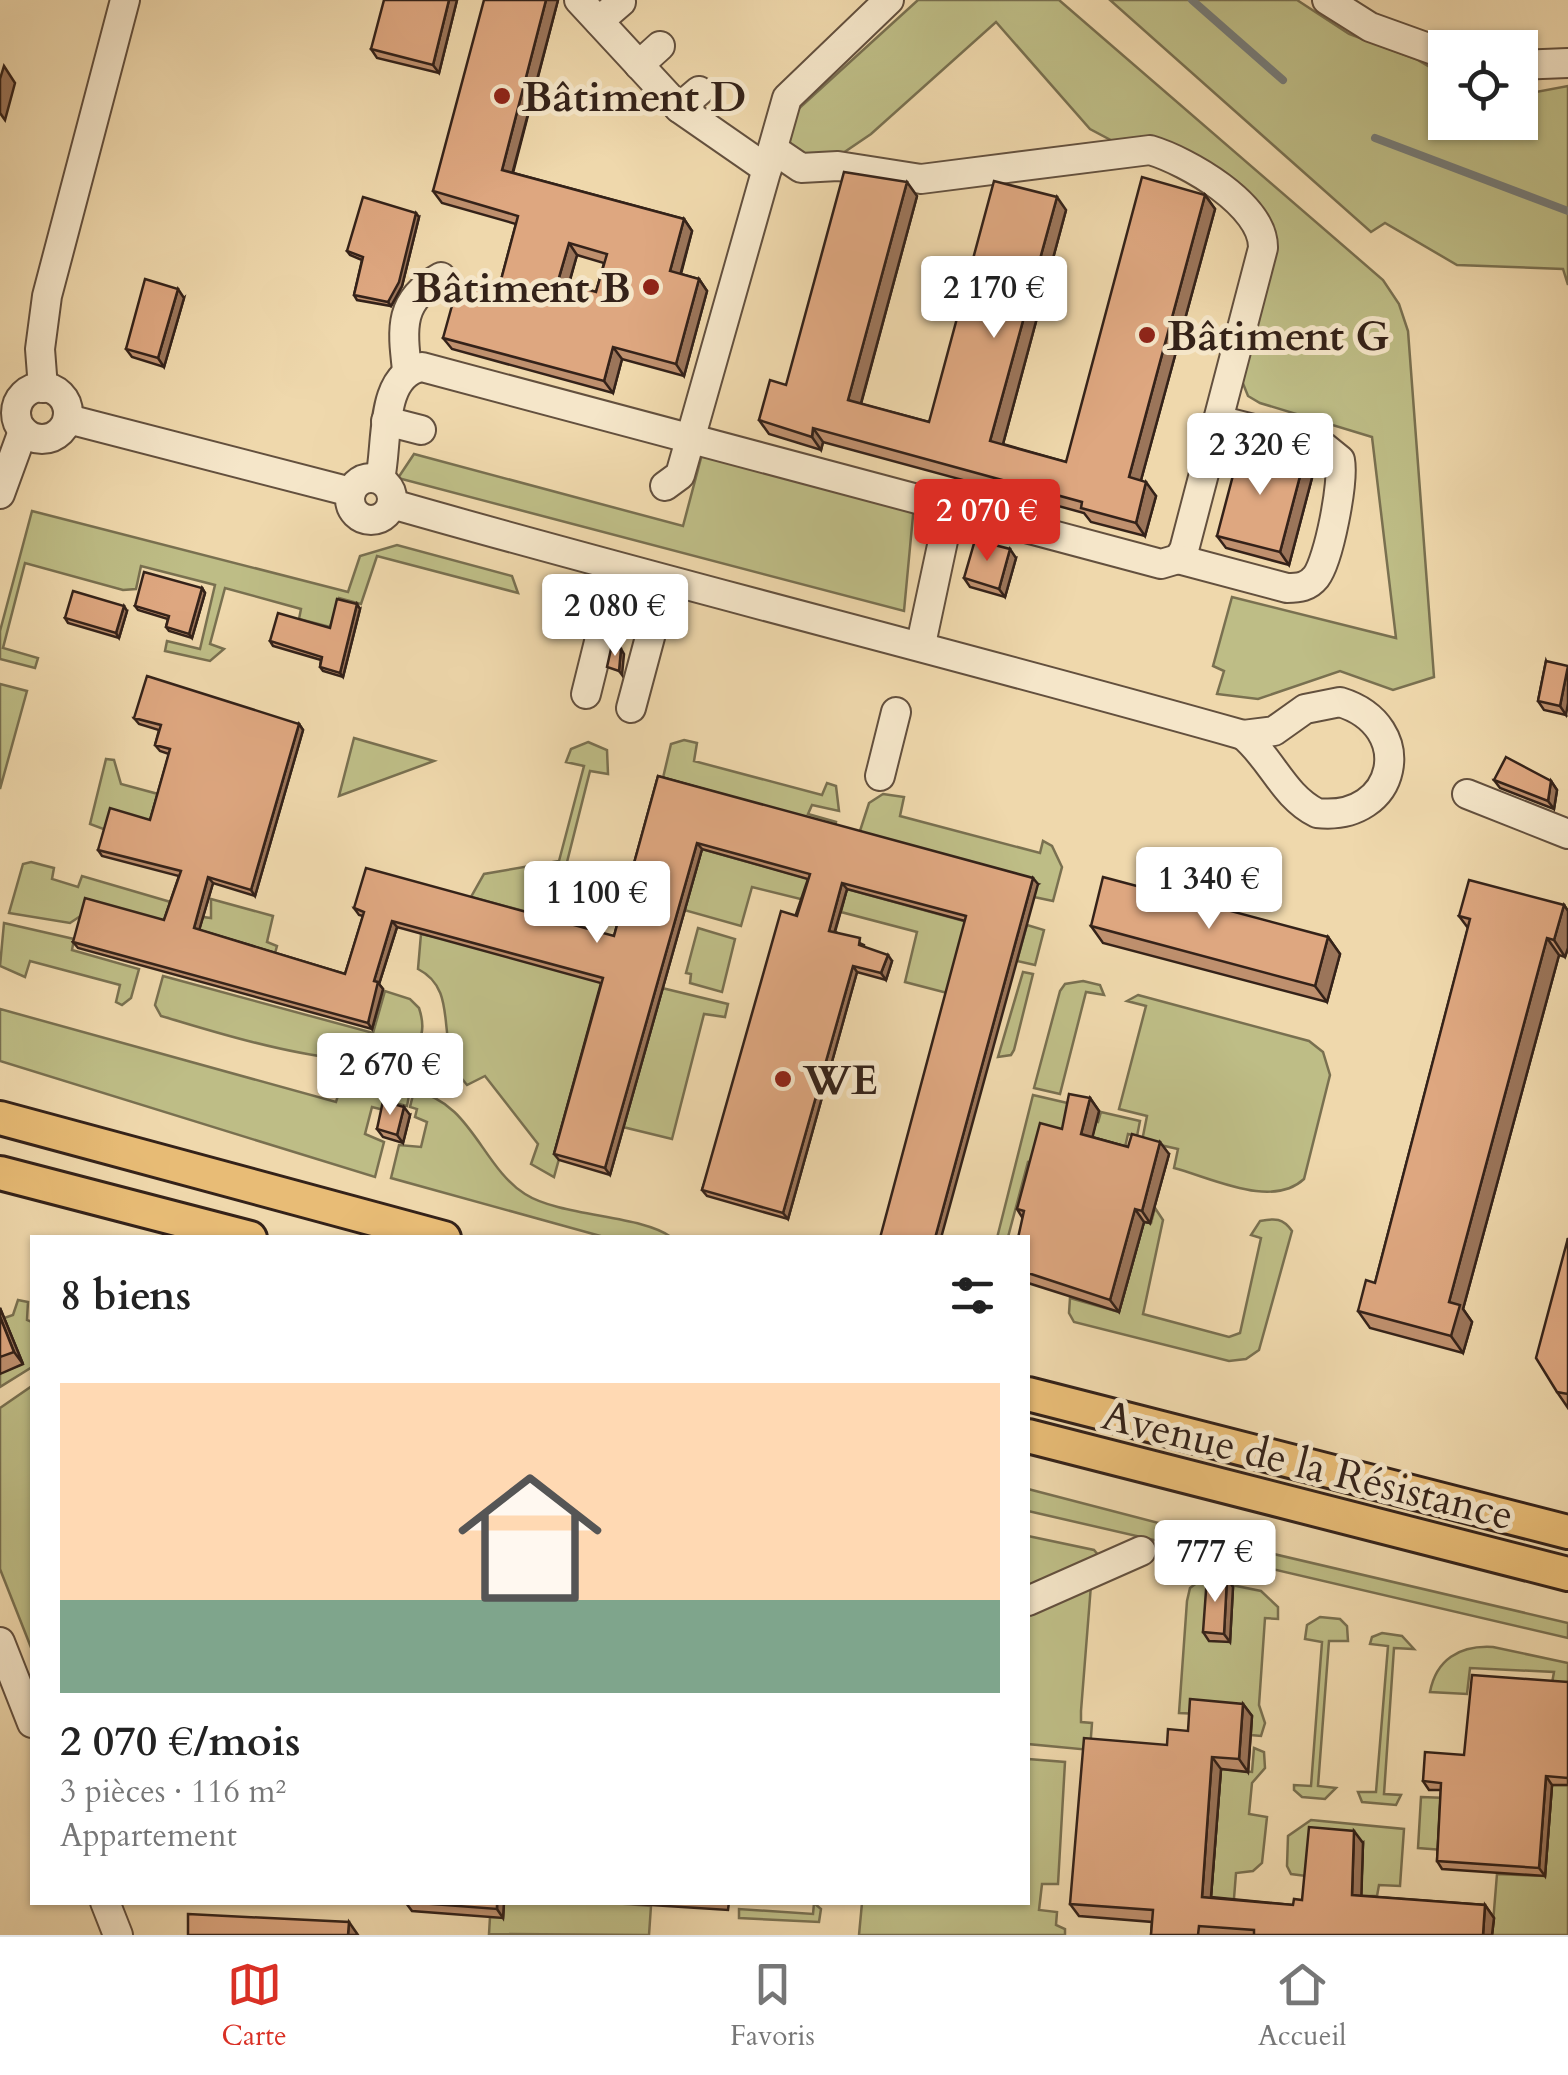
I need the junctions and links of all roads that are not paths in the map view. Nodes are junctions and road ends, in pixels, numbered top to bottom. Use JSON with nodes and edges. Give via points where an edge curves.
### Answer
{"nodes":[{"id":1,"x":125,"y":0,"type":"edge"},
{"id":2,"x":579,"y":0,"type":"edge"},
{"id":3,"x":889,"y":0,"type":"edge"},
{"id":4,"x":1326,"y":0,"type":"edge"},
{"id":5,"x":621,"y":2,"type":"edge"},
{"id":6,"x":599,"y":22,"type":"junction"},
{"id":7,"x":1428,"y":48,"type":"edge"},
{"id":8,"x":1568,"y":62,"type":"edge"},
{"id":9,"x":1538,"y":64,"type":"edge"},
{"id":10,"x":770,"y":159,"type":"junction"},
{"id":11,"x":441,"y":277,"type":"dead end"},
{"id":12,"x":407,"y":370,"type":"junction"},
{"id":13,"x":43,"y":388,"type":"junction"},
{"id":14,"x":68,"y":419,"type":"junction"},
{"id":15,"x":1218,"y":420,"type":"junction"},
{"id":16,"x":386,"y":421,"type":"junction"},
{"id":17,"x":23,"y":430,"type":"junction"},
{"id":18,"x":421,"y":430,"type":"dead end"},
{"id":19,"x":690,"y":438,"type":"junction"},
{"id":20,"x":665,"y":486,"type":"dead end"},
{"id":21,"x":386,"y":491,"type":"junction"},
{"id":22,"x":0,"y":494,"type":"edge"},
{"id":23,"x":950,"y":508,"type":"junction"},
{"id":24,"x":350,"y":515,"type":"junction"},
{"id":25,"x":618,"y":569,"type":"junction"},
{"id":26,"x":1193,"y":572,"type":"junction"},
{"id":27,"x":665,"y":581,"type":"junction"},
{"id":28,"x":921,"y":644,"type":"junction"},
{"id":29,"x":586,"y":694,"type":"dead end"},
{"id":30,"x":630,"y":708,"type":"dead end"},
{"id":31,"x":896,"y":712,"type":"dead end"},
{"id":32,"x":1243,"y":734,"type":"junction"},
{"id":33,"x":880,"y":776,"type":"dead end"},
{"id":34,"x":1467,"y":794,"type":"dead end"},
{"id":35,"x":1568,"y":834,"type":"edge"},
{"id":36,"x":0,"y":1118,"type":"edge"},
{"id":37,"x":0,"y":1174,"type":"edge"},
{"id":38,"x":238,"y":1235,"type":"edge"},
{"id":39,"x":433,"y":1235,"type":"edge"},
{"id":40,"x":1030,"y":1395,"type":"edge"},
{"id":41,"x":1030,"y":1437,"type":"edge"},
{"id":42,"x":1568,"y":1532,"type":"edge"},
{"id":43,"x":1141,"y":1551,"type":"dead end"},
{"id":44,"x":1568,"y":1574,"type":"edge"},
{"id":45,"x":1030,"y":1599,"type":"edge"},
{"id":46,"x":0,"y":1642,"type":"edge"},
{"id":47,"x":30,"y":1718,"type":"edge"},
{"id":48,"x":106,"y":1905,"type":"edge"},
{"id":49,"x":118,"y":1935,"type":"edge"}],
"edges":[{"from":1,"to":13,"type":"street","via":[[47,296]]},
{"from":2,"to":6,"type":"street"},
{"from":3,"to":10,"type":"street","via":[[791,92]]},
{"from":4,"to":7,"type":"street","via":[[1370,27]]},
{"from":5,"to":6,"type":"street"},
{"from":6,"to":10,"type":"street","via":[[650,56],[674,95]]},
{"from":8,"to":9,"type":"street"},
{"from":10,"to":15,"type":"street","via":[[921,179],[935,171],[1073,152],[1133,149],[1182,162],[1256,219],[1263,248]]},
{"from":10,"to":19,"type":"street"},
{"from":11,"to":12,"type":"street","via":[[416,293],[407,310]]},
{"from":12,"to":16,"type":"street","via":[[397,380]]},
{"from":12,"to":19,"type":"street","via":[[422,367]]},
{"from":13,"to":14,"type":"street","via":[[63,397]]},
{"from":13,"to":17,"type":"street","via":[[19,402]]},
{"from":14,"to":17,"type":"street","via":[[60,433],[45,439]]},
{"from":14,"to":24,"type":"street"},
{"from":15,"to":26,"type":"street","via":[[1184,550]]},
{"from":15,"to":26,"type":"street","via":[[1333,450],[1343,473],[1319,574],[1304,586]]},
{"from":16,"to":18,"type":"street"},
{"from":16,"to":21,"type":"street"},
{"from":17,"to":22,"type":"street"},
{"from":19,"to":20,"type":"street","via":[[680,475]]},
{"from":19,"to":23,"type":"street"},
{"from":21,"to":24,"type":"street","via":[[377,520]]},
{"from":21,"to":24,"type":"street","via":[[365,478]]},
{"from":21,"to":25,"type":"street"},
{"from":23,"to":26,"type":"street","via":[[1140,567]]},
{"from":23,"to":28,"type":"street"},
{"from":25,"to":27,"type":"street"},
{"from":25,"to":29,"type":"street"},
{"from":27,"to":28,"type":"street"},
{"from":27,"to":30,"type":"street"},
{"from":28,"to":32,"type":"street"},
{"from":31,"to":33,"type":"street"},
{"from":32,"to":32,"type":"street","via":[[1265,753],[1286,790],[1317,813],[1356,811],[1372,800],[1389,767],[1383,732],[1372,718],[1340,702],[1305,709],[1274,730]]},
{"from":34,"to":35,"type":"street"},
{"from":36,"to":39,"type":"main road"},
{"from":37,"to":38,"type":"main road"},
{"from":40,"to":42,"type":"main road","name":"Avenue de la Résistance"},
{"from":41,"to":44,"type":"main road","name":"Avenue de la Résistance"},
{"from":43,"to":45,"type":"street"},
{"from":46,"to":47,"type":"street"},
{"from":48,"to":49,"type":"street"}]}
